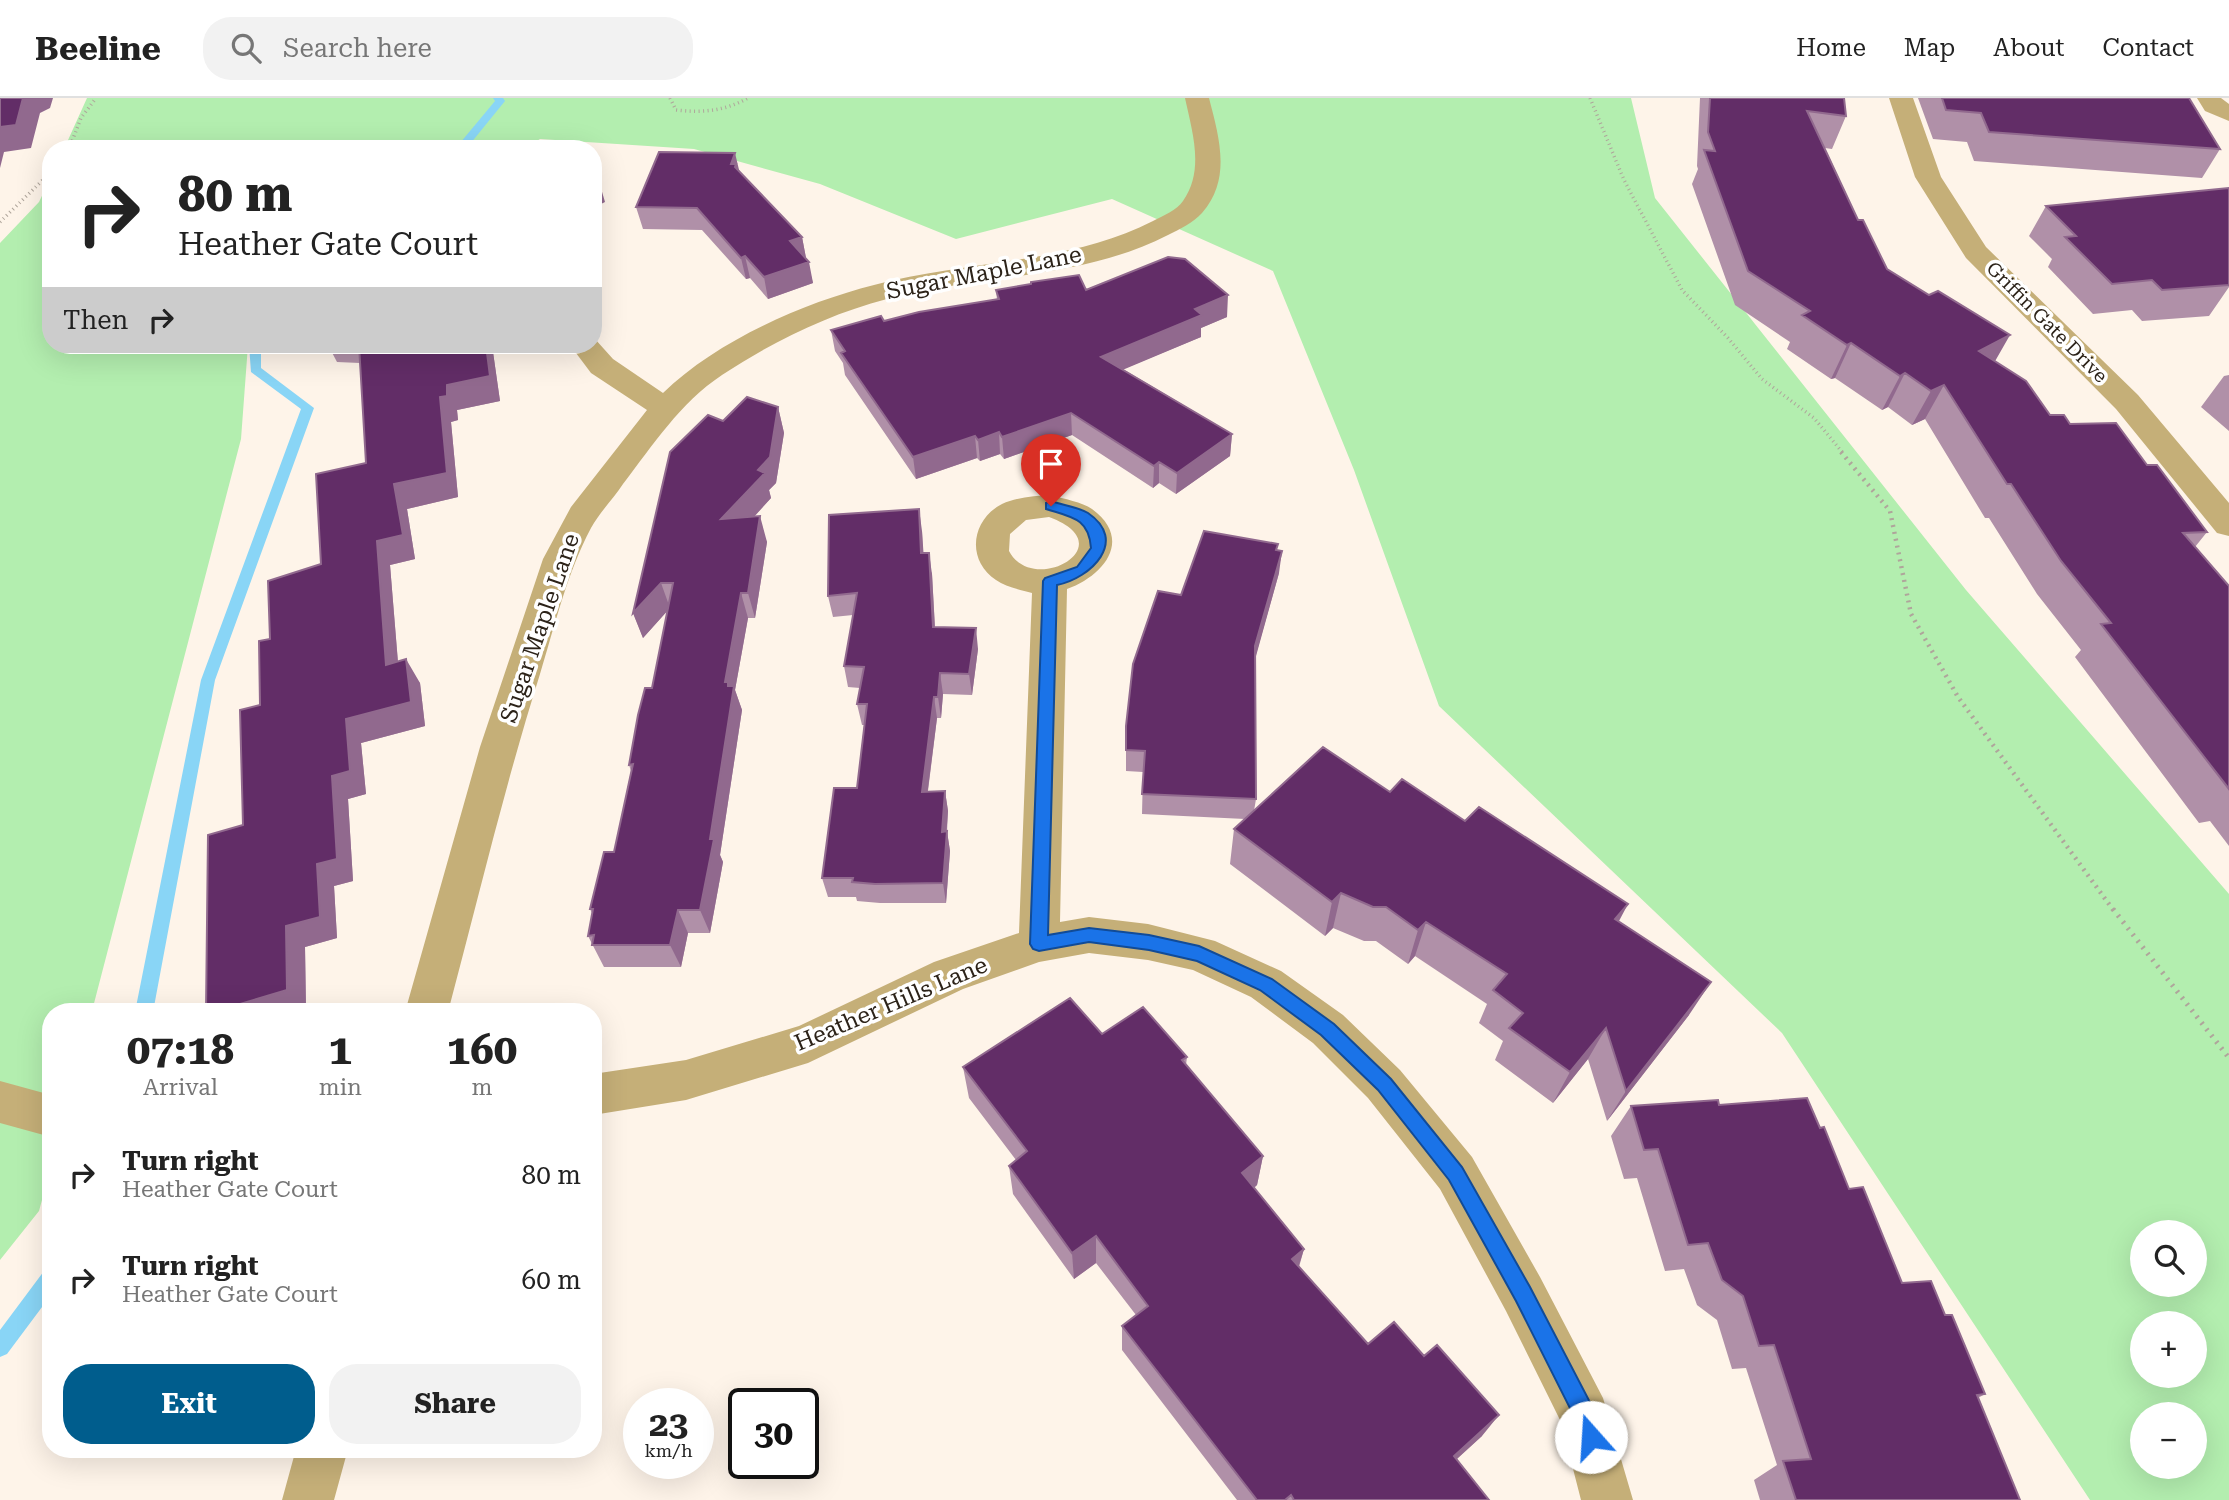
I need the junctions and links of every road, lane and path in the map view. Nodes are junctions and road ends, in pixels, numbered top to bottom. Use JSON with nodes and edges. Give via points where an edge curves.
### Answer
{"nodes":[{"id":1,"x":96,"y":98,"type":"edge"},
{"id":2,"x":670,"y":98,"type":"edge"},
{"id":3,"x":748,"y":98,"type":"edge"},
{"id":4,"x":1197,"y":98,"type":"edge"},
{"id":5,"x":1590,"y":98,"type":"edge"},
{"id":6,"x":1901,"y":98,"type":"edge"},
{"id":7,"x":72,"y":140,"type":"edge"},
{"id":8,"x":42,"y":181,"type":"edge"},
{"id":9,"x":0,"y":222,"type":"edge"},
{"id":10,"x":592,"y":354,"type":"edge"},
{"id":11,"x":664,"y":407,"type":"junction"},
{"id":12,"x":2229,"y":525,"type":"edge"},
{"id":13,"x":1050,"y":581,"type":"dead end"},
{"id":14,"x":1039,"y":944,"type":"junction"},
{"id":15,"x":428,"y":1003,"type":"edge"},
{"id":16,"x":2229,"y":1058,"type":"edge"},
{"id":17,"x":602,"y":1094,"type":"edge"},
{"id":18,"x":0,"y":1102,"type":"edge"},
{"id":19,"x":42,"y":1113,"type":"edge"},
{"id":20,"x":320,"y":1458,"type":"edge"},
{"id":21,"x":308,"y":1500,"type":"edge"},
{"id":22,"x":1606,"y":1500,"type":"edge"}],
"edges":[{"from":1,"to":7,"type":"path"},
{"from":2,"to":3,"type":"path","via":[[676,110],[695,113]]},
{"from":4,"to":11,"type":"street","name":"Sugar Maple Lane","via":[[1210,152],[1207,184],[1190,211],[1157,232],[1123,246],[944,278],[832,307],[741,351]]},
{"from":5,"to":16,"type":"path","via":[[1624,180],[1682,290],[1762,379],[1814,418],[1890,511],[1911,614],[1958,696],[2093,884]]},
{"from":6,"to":12,"type":"street","name":"Griffin Gate Drive","via":[[1928,177],[1976,252],[2127,402]]},
{"from":8,"to":9,"type":"path"},
{"from":10,"to":11,"type":"street","via":[[602,366]]},
{"from":11,"to":15,"type":"street","name":"Sugar Maple Lane","via":[[576,526],[547,595],[512,702]]},
{"from":13,"to":14,"type":"street"},
{"from":14,"to":17,"type":"street","name":"Heather Hills Lane","via":[[949,975],[807,1043],[686,1080]]},
{"from":14,"to":22,"type":"street","name":"Heather Hills Lane","via":[[1089,935],[1199,954],[1266,985],[1328,1029],[1384,1084],[1456,1173],[1585,1416]]},
{"from":18,"to":19,"type":"street"},
{"from":20,"to":21,"type":"street"}]}
